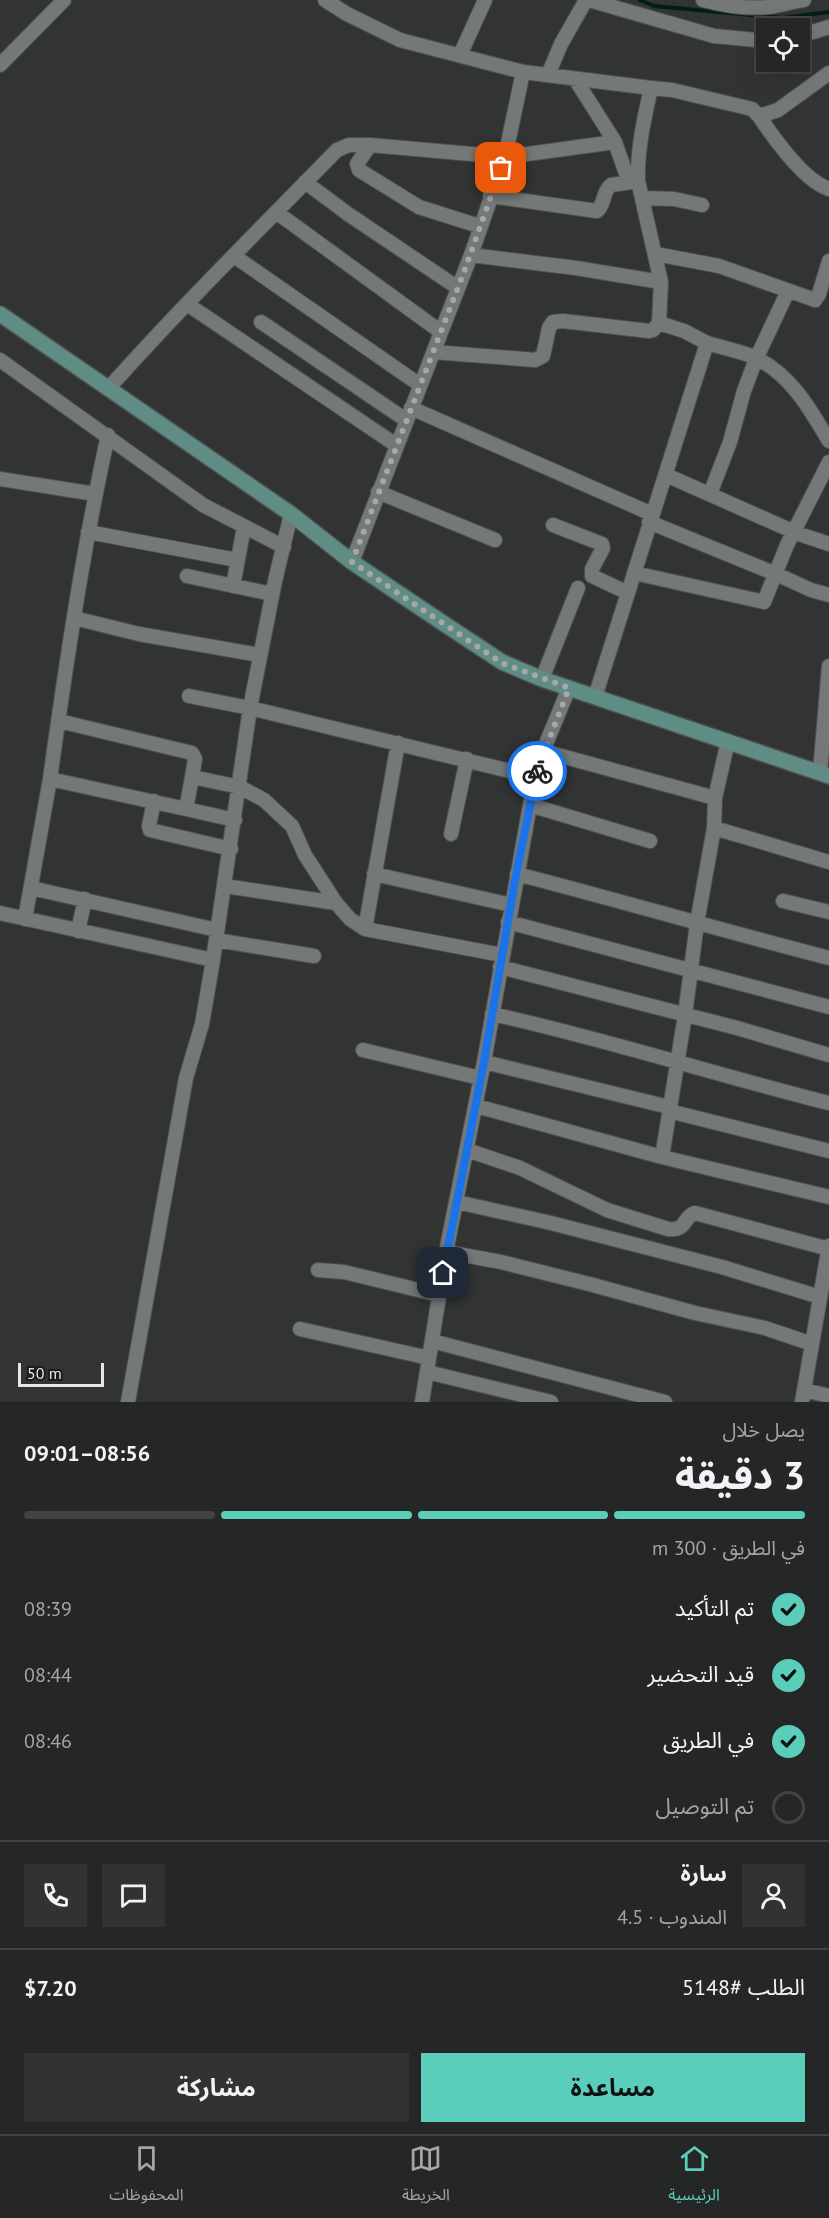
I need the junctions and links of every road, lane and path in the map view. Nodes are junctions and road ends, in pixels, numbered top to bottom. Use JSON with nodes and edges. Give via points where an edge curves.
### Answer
{"nodes":[{"id":1,"x":64,"y":0,"type":"edge"},
{"id":2,"x":326,"y":0,"type":"edge"},
{"id":3,"x":485,"y":0,"type":"edge"},
{"id":4,"x":587,"y":0,"type":"edge"},
{"id":5,"x":703,"y":0,"type":"edge"},
{"id":6,"x":800,"y":0,"type":"edge"},
{"id":7,"x":829,"y":27,"type":"edge"},
{"id":8,"x":810,"y":33,"type":"edge"},
{"id":9,"x":756,"y":40,"type":"edge"},
{"id":10,"x":460,"y":55,"type":"junction"},
{"id":11,"x":0,"y":65,"type":"edge"},
{"id":12,"x":523,"y":72,"type":"junction"},
{"id":13,"x":829,"y":73,"type":"edge"},
{"id":14,"x":548,"y":75,"type":"junction"},
{"id":15,"x":575,"y":79,"type":"junction"},
{"id":16,"x":651,"y":88,"type":"junction"},
{"id":17,"x":759,"y":116,"type":"junction"},
{"id":18,"x":615,"y":142,"type":"junction"},
{"id":19,"x":370,"y":145,"type":"junction"},
{"id":20,"x":505,"y":157,"type":"junction"},
{"id":21,"x":305,"y":182,"type":"junction"},
{"id":22,"x":634,"y":182,"type":"junction"},
{"id":23,"x":829,"y":189,"type":"edge"},
{"id":24,"x":490,"y":196,"type":"junction"},
{"id":25,"x":642,"y":198,"type":"junction"},
{"id":26,"x":702,"y":205,"type":"dead end"},
{"id":27,"x":276,"y":212,"type":"junction"},
{"id":28,"x":479,"y":226,"type":"junction"},
{"id":29,"x":656,"y":254,"type":"junction"},
{"id":30,"x":471,"y":255,"type":"junction"},
{"id":31,"x":234,"y":256,"type":"junction"},
{"id":32,"x":829,"y":261,"type":"edge"},
{"id":33,"x":661,"y":282,"type":"junction"},
{"id":34,"x":826,"y":282,"type":"edge"},
{"id":35,"x":458,"y":288,"type":"junction"},
{"id":36,"x":788,"y":291,"type":"junction"},
{"id":37,"x":187,"y":304,"type":"junction"},
{"id":38,"x":0,"y":314,"type":"edge"},
{"id":39,"x":261,"y":322,"type":"dead end"},
{"id":40,"x":659,"y":323,"type":"junction"},
{"id":41,"x":441,"y":332,"type":"junction"},
{"id":42,"x":707,"y":343,"type":"junction"},
{"id":43,"x":433,"y":352,"type":"junction"},
{"id":44,"x":756,"y":359,"type":"junction"},
{"id":45,"x":0,"y":360,"type":"edge"},
{"id":46,"x":420,"y":385,"type":"junction"},
{"id":47,"x":108,"y":389,"type":"junction"},
{"id":48,"x":409,"y":414,"type":"junction"},
{"id":49,"x":108,"y":435,"type":"junction"},
{"id":50,"x":829,"y":441,"type":"edge"},
{"id":51,"x":396,"y":445,"type":"junction"},
{"id":52,"x":829,"y":462,"type":"edge"},
{"id":53,"x":666,"y":475,"type":"junction"},
{"id":54,"x":0,"y":478,"type":"edge"},
{"id":55,"x":378,"y":492,"type":"junction"},
{"id":56,"x":95,"y":494,"type":"junction"},
{"id":57,"x":710,"y":494,"type":"junction"},
{"id":58,"x":291,"y":514,"type":"junction"},
{"id":59,"x":651,"y":518,"type":"junction"},
{"id":60,"x":553,"y":525,"type":"dead end"},
{"id":61,"x":244,"y":527,"type":"junction"},
{"id":62,"x":88,"y":532,"type":"junction"},
{"id":63,"x":794,"y":532,"type":"junction"},
{"id":64,"x":495,"y":540,"type":"dead end"},
{"id":65,"x":829,"y":544,"type":"edge"},
{"id":66,"x":284,"y":547,"type":"junction"},
{"id":67,"x":237,"y":560,"type":"junction"},
{"id":68,"x":352,"y":562,"type":"junction"},
{"id":69,"x":634,"y":573,"type":"junction"},
{"id":70,"x":776,"y":574,"type":"junction"},
{"id":71,"x":187,"y":576,"type":"dead end"},
{"id":72,"x":233,"y":586,"type":"junction"},
{"id":73,"x":578,"y":588,"type":"dead end"},
{"id":74,"x":628,"y":593,"type":"junction"},
{"id":75,"x":272,"y":594,"type":"junction"},
{"id":76,"x":829,"y":596,"type":"edge"},
{"id":77,"x":74,"y":618,"type":"junction"},
{"id":78,"x":260,"y":655,"type":"junction"},
{"id":79,"x":829,"y":666,"type":"edge"},
{"id":80,"x":542,"y":679,"type":"junction"},
{"id":81,"x":569,"y":688,"type":"junction"},
{"id":82,"x":189,"y":696,"type":"dead end"},
{"id":83,"x":594,"y":697,"type":"junction"},
{"id":84,"x":250,"y":708,"type":"junction"},
{"id":85,"x":58,"y":721,"type":"junction"},
{"id":86,"x":728,"y":741,"type":"junction"},
{"id":87,"x":398,"y":743,"type":"junction"},
{"id":88,"x":543,"y":751,"type":"junction"},
{"id":89,"x":467,"y":759,"type":"junction"},
{"id":90,"x":825,"y":774,"type":"edge"},
{"id":91,"x":192,"y":777,"type":"junction"},
{"id":92,"x":535,"y":777,"type":"junction"},
{"id":93,"x":51,"y":779,"type":"junction"},
{"id":94,"x":240,"y":787,"type":"junction"},
{"id":95,"x":715,"y":798,"type":"junction"},
{"id":96,"x":154,"y":801,"type":"junction"},
{"id":97,"x":530,"y":806,"type":"junction"},
{"id":98,"x":186,"y":808,"type":"junction"},
{"id":99,"x":235,"y":820,"type":"junction"},
{"id":100,"x":714,"y":828,"type":"junction"},
{"id":101,"x":451,"y":834,"type":"dead end"},
{"id":102,"x":650,"y":841,"type":"dead end"},
{"id":103,"x":231,"y":849,"type":"junction"},
{"id":104,"x":829,"y":862,"type":"edge"},
{"id":105,"x":374,"y":874,"type":"junction"},
{"id":106,"x":517,"y":874,"type":"junction"},
{"id":107,"x":225,"y":886,"type":"junction"},
{"id":108,"x":30,"y":888,"type":"junction"},
{"id":109,"x":86,"y":899,"type":"junction"},
{"id":110,"x":783,"y":901,"type":"dead end"},
{"id":111,"x":336,"y":903,"type":"junction"},
{"id":112,"x":511,"y":905,"type":"junction"},
{"id":113,"x":829,"y":912,"type":"edge"},
{"id":114,"x":0,"y":913,"type":"edge"},
{"id":115,"x":25,"y":919,"type":"junction"},
{"id":116,"x":508,"y":922,"type":"junction"},
{"id":117,"x":697,"y":923,"type":"junction"},
{"id":118,"x":365,"y":929,"type":"junction"},
{"id":119,"x":78,"y":931,"type":"junction"},
{"id":120,"x":217,"y":935,"type":"junction"},
{"id":121,"x":314,"y":956,"type":"dead end"},
{"id":122,"x":829,"y":958,"type":"edge"},
{"id":123,"x":213,"y":960,"type":"junction"},
{"id":124,"x":501,"y":961,"type":"junction"},
{"id":125,"x":690,"y":970,"type":"junction"},
{"id":126,"x":829,"y":1007,"type":"edge"},
{"id":127,"x":492,"y":1014,"type":"junction"},
{"id":128,"x":685,"y":1015,"type":"junction"},
{"id":129,"x":363,"y":1050,"type":"dead end"},
{"id":130,"x":829,"y":1055,"type":"edge"},
{"id":131,"x":484,"y":1062,"type":"junction"},
{"id":132,"x":677,"y":1062,"type":"junction"},
{"id":133,"x":480,"y":1078,"type":"junction"},
{"id":134,"x":829,"y":1103,"type":"edge"},
{"id":135,"x":476,"y":1106,"type":"junction"},
{"id":136,"x":669,"y":1109,"type":"junction"},
{"id":137,"x":467,"y":1150,"type":"junction"},
{"id":138,"x":829,"y":1151,"type":"edge"},
{"id":139,"x":662,"y":1156,"type":"junction"},
{"id":140,"x":829,"y":1197,"type":"edge"},
{"id":141,"x":457,"y":1202,"type":"junction"},
{"id":142,"x":829,"y":1248,"type":"edge"},
{"id":143,"x":447,"y":1252,"type":"junction"},
{"id":144,"x":318,"y":1270,"type":"dead end"},
{"id":145,"x":439,"y":1295,"type":"junction"},
{"id":146,"x":820,"y":1297,"type":"junction"},
{"id":147,"x":300,"y":1329,"type":"dead end"},
{"id":148,"x":432,"y":1341,"type":"junction"},
{"id":149,"x":812,"y":1344,"type":"junction"},
{"id":150,"x":429,"y":1358,"type":"junction"},
{"id":151,"x":427,"y":1372,"type":"junction"},
{"id":152,"x":803,"y":1396,"type":"edge"},
{"id":153,"x":829,"y":1396,"type":"edge"},
{"id":154,"x":128,"y":1402,"type":"edge"},
{"id":155,"x":422,"y":1402,"type":"edge"},
{"id":156,"x":551,"y":1402,"type":"edge"},
{"id":157,"x":665,"y":1402,"type":"edge"}],
"edges":[{"from":1,"to":11,"type":"street"},
{"from":2,"to":10,"type":"street","via":[[400,40]]},
{"from":3,"to":10,"type":"street"},
{"from":4,"to":9,"type":"street","via":[[714,36]]},
{"from":4,"to":14,"type":"street"},
{"from":5,"to":6,"type":"street","via":[[723,5],[773,6]]},
{"from":7,"to":8,"type":"street"},
{"from":10,"to":12,"type":"street"},
{"from":12,"to":14,"type":"street"},
{"from":12,"to":20,"type":"street"},
{"from":13,"to":17,"type":"street","via":[[778,110]]},
{"from":14,"to":15,"type":"street"},
{"from":15,"to":16,"type":"street"},
{"from":15,"to":18,"type":"street"},
{"from":16,"to":17,"type":"street","via":[[752,109]]},
{"from":16,"to":22,"type":"street"},
{"from":17,"to":23,"type":"street","via":[[807,176]]},
{"from":18,"to":20,"type":"street"},
{"from":18,"to":22,"type":"street"},
{"from":19,"to":20,"type":"street"},
{"from":19,"to":21,"type":"street","via":[[349,145],[337,150]]},
{"from":19,"to":28,"type":"street","via":[[357,164],[359,170],[419,207]]},
{"from":20,"to":24,"type":"street"},
{"from":21,"to":27,"type":"street"},
{"from":21,"to":35,"type":"street"},
{"from":22,"to":24,"type":"street","via":[[610,185],[597,211]]},
{"from":22,"to":25,"type":"street"},
{"from":24,"to":28,"type":"street"},
{"from":25,"to":26,"type":"street"},
{"from":25,"to":29,"type":"street"},
{"from":27,"to":31,"type":"street"},
{"from":27,"to":41,"type":"street"},
{"from":28,"to":30,"type":"street"},
{"from":29,"to":33,"type":"street"},
{"from":29,"to":36,"type":"street","via":[[719,266]]},
{"from":30,"to":33,"type":"street"},
{"from":30,"to":35,"type":"street"},
{"from":31,"to":37,"type":"street"},
{"from":31,"to":46,"type":"street"},
{"from":32,"to":34,"type":"street"},
{"from":33,"to":40,"type":"street"},
{"from":34,"to":36,"type":"street","via":[[815,300]]},
{"from":35,"to":41,"type":"street"},
{"from":36,"to":44,"type":"street"},
{"from":37,"to":47,"type":"street"},
{"from":37,"to":51,"type":"street"},
{"from":38,"to":47,"type":"main road"},
{"from":39,"to":48,"type":"street"},
{"from":40,"to":42,"type":"street"},
{"from":40,"to":43,"type":"street","via":[[649,332],[553,322],[543,356],[535,360]]},
{"from":41,"to":43,"type":"street"},
{"from":42,"to":44,"type":"street"},
{"from":42,"to":53,"type":"street"},
{"from":43,"to":46,"type":"street"},
{"from":44,"to":50,"type":"street","via":[[793,386]]},
{"from":44,"to":57,"type":"street"},
{"from":45,"to":49,"type":"street"},
{"from":46,"to":48,"type":"street"},
{"from":47,"to":58,"type":"main road"},
{"from":48,"to":51,"type":"street"},
{"from":48,"to":59,"type":"street"},
{"from":49,"to":56,"type":"street"},
{"from":49,"to":61,"type":"street","via":[[203,505]]},
{"from":51,"to":55,"type":"street"},
{"from":52,"to":63,"type":"street"},
{"from":53,"to":57,"type":"street"},
{"from":53,"to":59,"type":"street"},
{"from":54,"to":56,"type":"street"},
{"from":55,"to":64,"type":"street"},
{"from":55,"to":68,"type":"street"},
{"from":56,"to":62,"type":"street"},
{"from":57,"to":63,"type":"street"},
{"from":58,"to":66,"type":"street"},
{"from":58,"to":68,"type":"main road"},
{"from":59,"to":69,"type":"street"},
{"from":59,"to":70,"type":"street"},
{"from":60,"to":74,"type":"street","via":[[602,544],[592,576]]},
{"from":61,"to":66,"type":"street"},
{"from":61,"to":67,"type":"street"},
{"from":62,"to":67,"type":"street"},
{"from":62,"to":77,"type":"street"},
{"from":63,"to":65,"type":"street"},
{"from":63,"to":70,"type":"street"},
{"from":66,"to":75,"type":"street"},
{"from":67,"to":72,"type":"street"},
{"from":68,"to":80,"type":"main road","via":[[502,663]]},
{"from":69,"to":70,"type":"street","via":[[761,602],[767,599]]},
{"from":69,"to":74,"type":"street"},
{"from":70,"to":76,"type":"street"},
{"from":71,"to":72,"type":"street"},
{"from":72,"to":75,"type":"street"},
{"from":73,"to":80,"type":"street"},
{"from":74,"to":83,"type":"street"},
{"from":75,"to":78,"type":"street"},
{"from":77,"to":78,"type":"street","via":[[139,634]]},
{"from":77,"to":85,"type":"street"},
{"from":78,"to":84,"type":"street"},
{"from":79,"to":90,"type":"street"},
{"from":80,"to":81,"type":"main road"},
{"from":81,"to":83,"type":"main road"},
{"from":81,"to":88,"type":"street"},
{"from":82,"to":84,"type":"street"},
{"from":83,"to":86,"type":"main road"},
{"from":84,"to":87,"type":"street"},
{"from":84,"to":94,"type":"street"},
{"from":85,"to":91,"type":"street","via":[[192,753]]},
{"from":85,"to":93,"type":"street"},
{"from":86,"to":90,"type":"main road"},
{"from":86,"to":95,"type":"street"},
{"from":87,"to":89,"type":"street"},
{"from":87,"to":105,"type":"street"},
{"from":88,"to":92,"type":"street"},
{"from":88,"to":95,"type":"street"},
{"from":89,"to":92,"type":"street"},
{"from":89,"to":101,"type":"street"},
{"from":91,"to":94,"type":"street"},
{"from":91,"to":98,"type":"street"},
{"from":92,"to":97,"type":"street"},
{"from":93,"to":96,"type":"street"},
{"from":93,"to":108,"type":"street"},
{"from":94,"to":99,"type":"street"},
{"from":94,"to":111,"type":"street","via":[[264,800],[292,826],[305,855]]},
{"from":95,"to":100,"type":"street"},
{"from":96,"to":98,"type":"street"},
{"from":96,"to":103,"type":"street","via":[[150,830]]},
{"from":97,"to":102,"type":"street"},
{"from":97,"to":106,"type":"street"},
{"from":98,"to":99,"type":"street"},
{"from":99,"to":103,"type":"street"},
{"from":100,"to":104,"type":"street"},
{"from":100,"to":117,"type":"street"},
{"from":103,"to":107,"type":"street"},
{"from":105,"to":112,"type":"street"},
{"from":105,"to":118,"type":"street"},
{"from":106,"to":112,"type":"street"},
{"from":106,"to":117,"type":"street"},
{"from":107,"to":111,"type":"street"},
{"from":107,"to":120,"type":"street"},
{"from":108,"to":109,"type":"street"},
{"from":108,"to":115,"type":"street"},
{"from":109,"to":119,"type":"street"},
{"from":109,"to":120,"type":"street"},
{"from":110,"to":113,"type":"street"},
{"from":111,"to":118,"type":"street"},
{"from":112,"to":116,"type":"street"},
{"from":114,"to":115,"type":"street"},
{"from":115,"to":119,"type":"street"},
{"from":116,"to":124,"type":"street"},
{"from":116,"to":125,"type":"street"},
{"from":117,"to":122,"type":"street"},
{"from":117,"to":125,"type":"street"},
{"from":118,"to":124,"type":"street"},
{"from":119,"to":123,"type":"street"},
{"from":120,"to":121,"type":"street"},
{"from":120,"to":123,"type":"street"},
{"from":123,"to":154,"type":"street","via":[[202,1024],[186,1078]]},
{"from":124,"to":127,"type":"street"},
{"from":124,"to":128,"type":"street"},
{"from":125,"to":126,"type":"street"},
{"from":125,"to":128,"type":"street"},
{"from":127,"to":131,"type":"street"},
{"from":127,"to":132,"type":"street"},
{"from":128,"to":130,"type":"street"},
{"from":128,"to":132,"type":"street"},
{"from":129,"to":133,"type":"street"},
{"from":131,"to":133,"type":"street"},
{"from":131,"to":136,"type":"street"},
{"from":132,"to":134,"type":"street"},
{"from":132,"to":136,"type":"street"},
{"from":133,"to":135,"type":"street"},
{"from":135,"to":137,"type":"street"},
{"from":135,"to":139,"type":"street"},
{"from":136,"to":138,"type":"street"},
{"from":136,"to":139,"type":"street"},
{"from":137,"to":141,"type":"street"},
{"from":137,"to":142,"type":"street","via":[[520,1168],[607,1210],[668,1229],[682,1227],[695,1213]]},
{"from":139,"to":140,"type":"street"},
{"from":141,"to":143,"type":"street"},
{"from":141,"to":146,"type":"street","via":[[722,1267]]},
{"from":142,"to":146,"type":"street"},
{"from":143,"to":145,"type":"street"},
{"from":143,"to":149,"type":"street","via":[[765,1328]]},
{"from":144,"to":145,"type":"street","via":[[344,1272]]},
{"from":145,"to":148,"type":"street"},
{"from":146,"to":149,"type":"street"},
{"from":147,"to":150,"type":"street"},
{"from":148,"to":150,"type":"street"},
{"from":148,"to":157,"type":"street"},
{"from":149,"to":152,"type":"street"},
{"from":150,"to":151,"type":"street"},
{"from":151,"to":155,"type":"street"},
{"from":151,"to":156,"type":"street"},
{"from":152,"to":153,"type":"street"}]}
